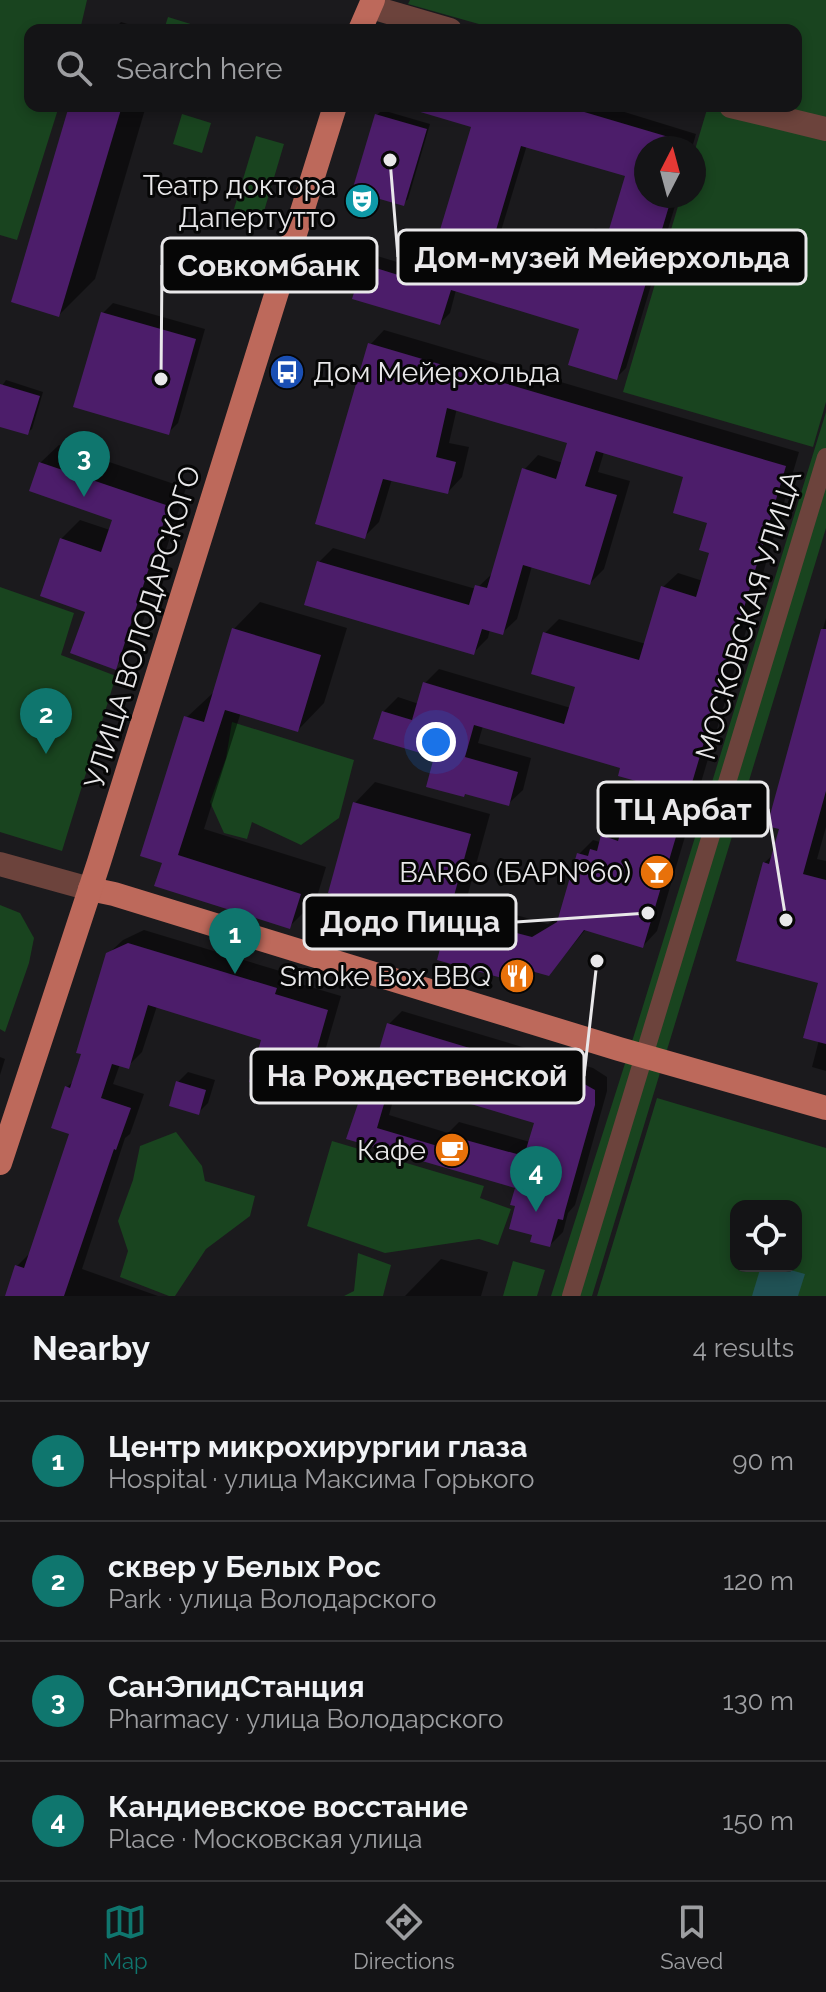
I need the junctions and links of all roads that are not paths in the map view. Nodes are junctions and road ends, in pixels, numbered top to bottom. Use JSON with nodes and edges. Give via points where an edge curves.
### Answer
{"nodes":[{"id":1,"x":364,"y":2,"type":"edge"},
{"id":2,"x":361,"y":24,"type":"edge"},
{"id":3,"x":432,"y":24,"type":"edge"},
{"id":4,"x":333,"y":112,"type":"edge"},
{"id":5,"x":756,"y":112,"type":"edge"},
{"id":6,"x":826,"y":129,"type":"edge"},
{"id":7,"x":826,"y":457,"type":"edge"},
{"id":8,"x":0,"y":864,"type":"edge"},
{"id":9,"x":90,"y":889,"type":"junction"},
{"id":10,"x":643,"y":1055,"type":"junction"},
{"id":11,"x":826,"y":1108,"type":"edge"},
{"id":12,"x":0,"y":1163,"type":"edge"},
{"id":13,"x":571,"y":1296,"type":"edge"}],
"edges":[{"from":1,"to":2,"type":"main road"},
{"from":1,"to":3,"type":"street"},
{"from":4,"to":9,"type":"main road","name":"УЛИЦА ВОЛОДАРСКОГО"},
{"from":5,"to":6,"type":"street"},
{"from":7,"to":10,"type":"street","name":"МОСКОВСКАЯ УЛИЦА"},
{"from":8,"to":9,"type":"street"},
{"from":9,"to":10,"type":"main road"},
{"from":9,"to":12,"type":"main road","name":"УЛИЦА ВОЛОДАРСКОГО"},
{"from":10,"to":11,"type":"main road"},
{"from":10,"to":13,"type":"street","name":"МОСКОВСКАЯ УЛИЦА"}]}
